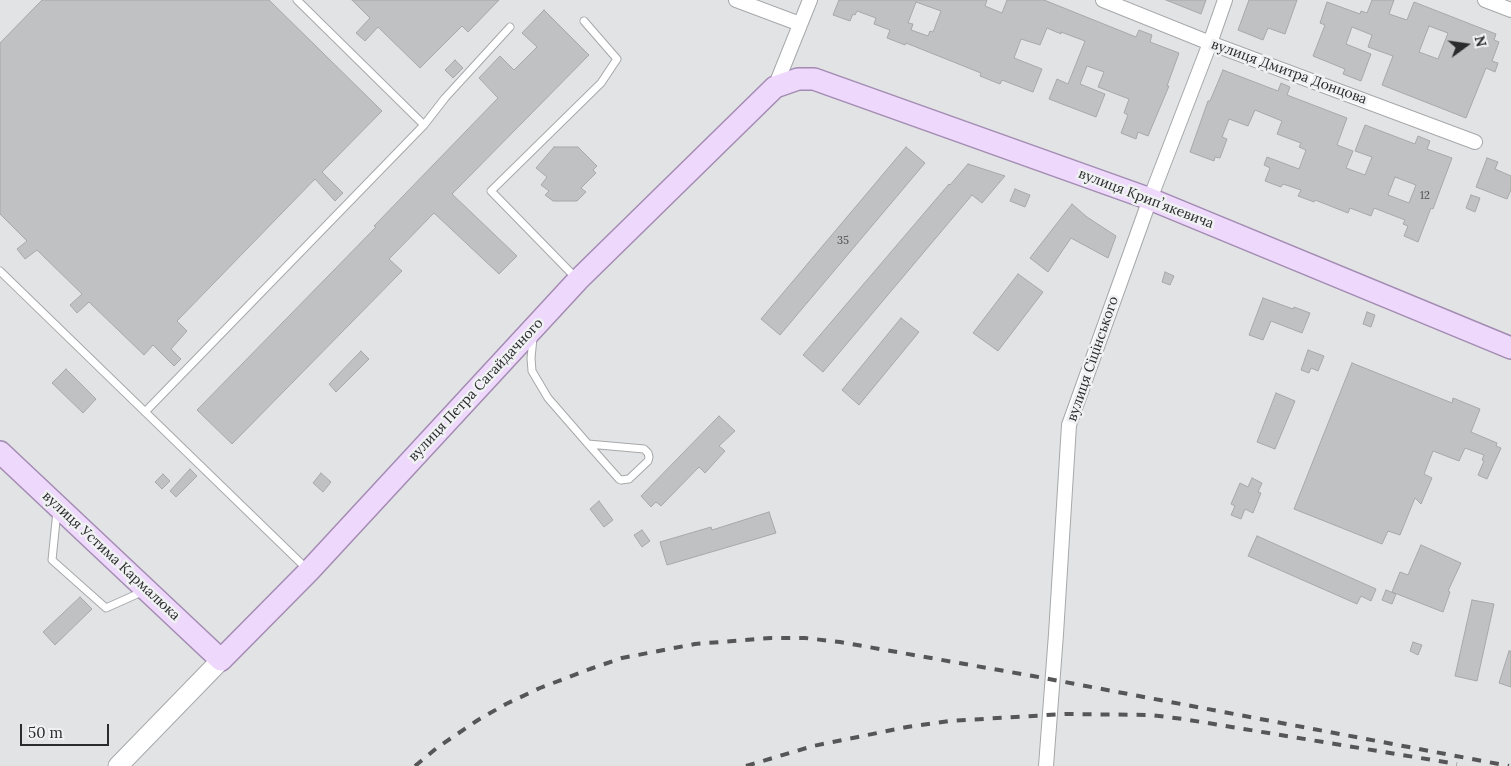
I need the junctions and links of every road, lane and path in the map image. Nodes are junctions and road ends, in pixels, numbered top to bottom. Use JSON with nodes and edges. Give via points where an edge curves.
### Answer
{"nodes":[{"id":1,"x":297,"y":0,"type":"edge"},
{"id":2,"x":736,"y":0,"type":"edge"},
{"id":3,"x":810,"y":0,"type":"edge"},
{"id":4,"x":1103,"y":0,"type":"edge"},
{"id":5,"x":1225,"y":0,"type":"edge"},
{"id":6,"x":1485,"y":0,"type":"edge"},
{"id":7,"x":1511,"y":10,"type":"edge"},
{"id":8,"x":584,"y":21,"type":"dead end"},
{"id":9,"x":800,"y":24,"type":"junction"},
{"id":10,"x":510,"y":27,"type":"dead end"},
{"id":11,"x":1210,"y":43,"type":"junction"},
{"id":12,"x":775,"y":88,"type":"junction"},
{"id":13,"x":424,"y":125,"type":"junction"},
{"id":14,"x":1475,"y":142,"type":"dead end"},
{"id":15,"x":1150,"y":198,"type":"junction"},
{"id":16,"x":0,"y":270,"type":"edge"},
{"id":17,"x":578,"y":280,"type":"junction"},
{"id":18,"x":534,"y":327,"type":"junction"},
{"id":19,"x":1511,"y":348,"type":"edge"},
{"id":20,"x":146,"y":412,"type":"junction"},
{"id":21,"x":588,"y":444,"type":"junction"},
{"id":22,"x":0,"y":452,"type":"edge"},
{"id":23,"x":58,"y":506,"type":"junction"},
{"id":24,"x":308,"y":571,"type":"junction"},
{"id":25,"x":147,"y":590,"type":"junction"},
{"id":26,"x":221,"y":660,"type":"junction"},
{"id":27,"x":118,"y":766,"type":"edge"},
{"id":28,"x":1046,"y":766,"type":"edge"}],
"edges":[{"from":1,"to":13,"type":"lane"},
{"from":2,"to":9,"type":"street"},
{"from":3,"to":9,"type":"street","name":"вулиця Петра Сагайдачного"},
{"from":4,"to":11,"type":"street","name":"вулиця Дмитра Донцова"},
{"from":5,"to":11,"type":"street","name":"вулиця Сіцінського"},
{"from":6,"to":7,"type":"street"},
{"from":8,"to":17,"type":"lane","via":[[617,59],[601,82],[491,191]]},
{"from":9,"to":12,"type":"street","name":"вулиця Петра Сагайдачного"},
{"from":10,"to":13,"type":"lane"},
{"from":11,"to":14,"type":"street","name":"вулиця Дмитра Донцова"},
{"from":11,"to":15,"type":"street","name":"вулиця Сіцінського"},
{"from":12,"to":15,"type":"main road","name":"вулиця Крипʼякевича","via":[[798,80],[814,79]]},
{"from":12,"to":17,"type":"main road","name":"вулиця Петра Сагайдачного"},
{"from":13,"to":20,"type":"lane"},
{"from":15,"to":19,"type":"main road","name":"вулиця Крипʼякевича"},
{"from":15,"to":28,"type":"street","name":"вулиця Сіцінського","via":[[1069,425]]},
{"from":16,"to":20,"type":"lane"},
{"from":17,"to":18,"type":"main road","name":"вулиця Петра Сагайдачного"},
{"from":18,"to":21,"type":"lane","via":[[532,371],[548,398]]},
{"from":18,"to":24,"type":"main road","name":"вулиця Петра Сагайдачного"},
{"from":20,"to":24,"type":"lane"},
{"from":21,"to":21,"type":"lane","via":[[621,480],[628,479],[650,457],[644,448]]},
{"from":22,"to":23,"type":"main road","name":"вулиця Устима Кармалюка"},
{"from":23,"to":25,"type":"main road","name":"вулиця Устима Кармалюка"},
{"from":23,"to":25,"type":"lane","via":[[52,560],[106,608]]},
{"from":24,"to":26,"type":"main road","name":"вулиця Петра Сагайдачного"},
{"from":25,"to":26,"type":"main road","name":"вулиця Устима Кармалюка"},
{"from":26,"to":27,"type":"main road","name":"вулиця Петра Сагайдачного"}]}
